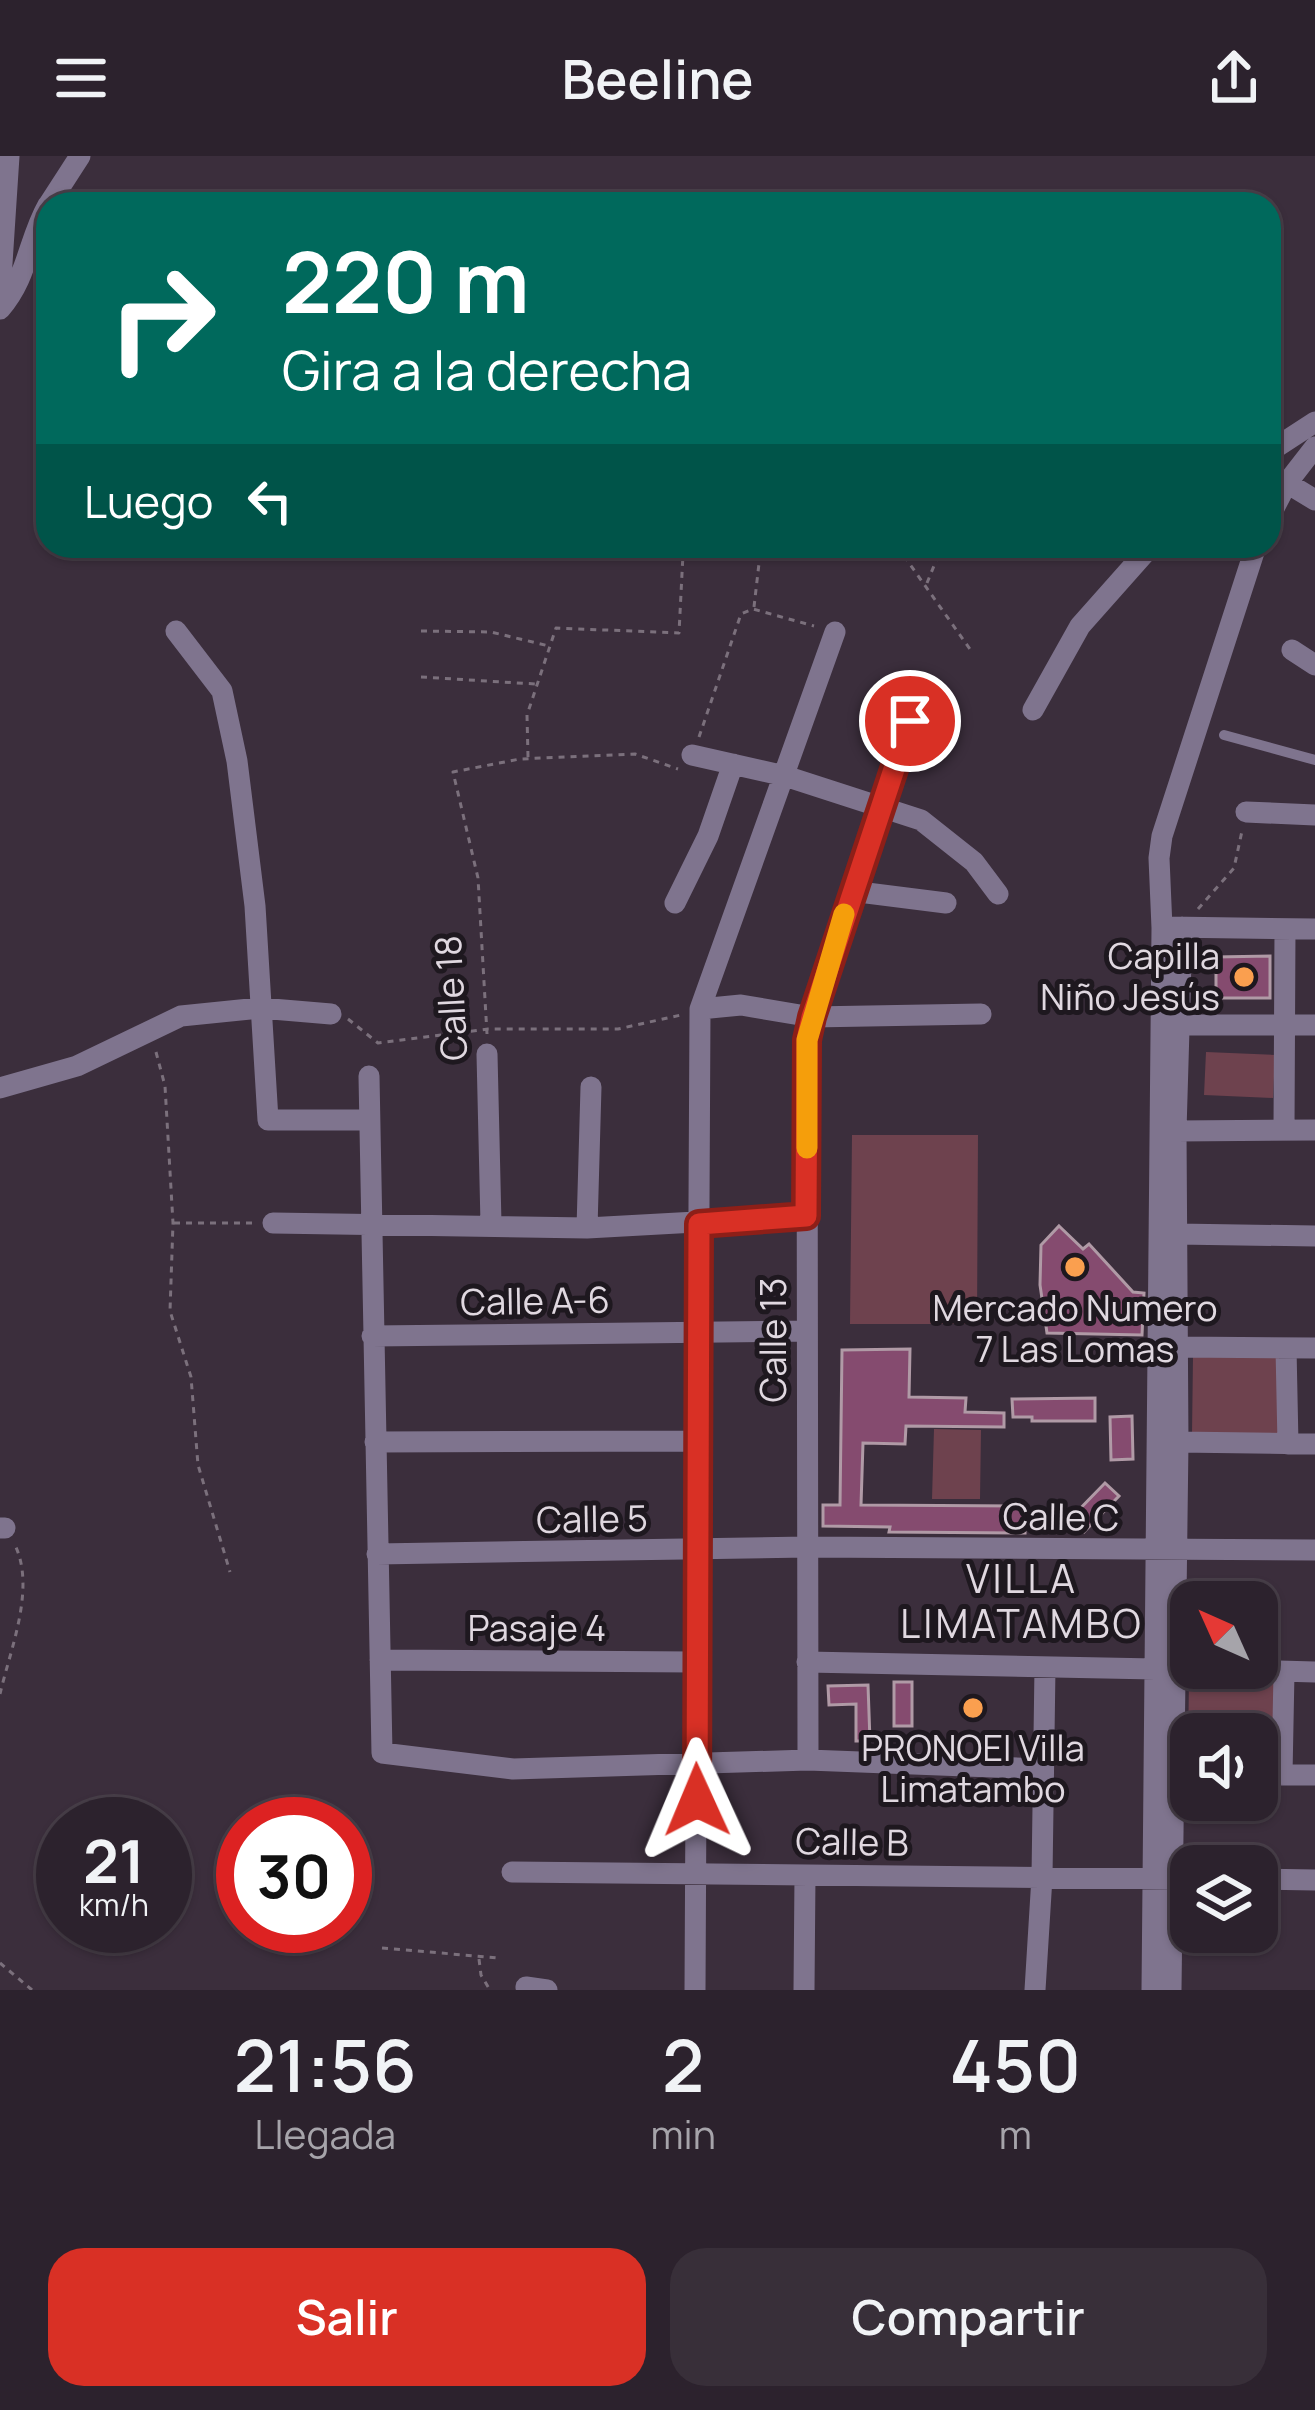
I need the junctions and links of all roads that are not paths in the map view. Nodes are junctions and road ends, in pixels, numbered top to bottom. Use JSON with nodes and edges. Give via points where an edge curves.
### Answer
{"nodes":[{"id":1,"x":9,"y":156,"type":"edge"},
{"id":2,"x":80,"y":156,"type":"edge"},
{"id":3,"x":56,"y":192,"type":"edge"},
{"id":4,"x":36,"y":228,"type":"edge"},
{"id":5,"x":0,"y":294,"type":"edge"},
{"id":6,"x":0,"y":309,"type":"edge"},
{"id":7,"x":1315,"y":422,"type":"edge"},
{"id":8,"x":1281,"y":444,"type":"edge"},
{"id":9,"x":1315,"y":447,"type":"edge"},
{"id":10,"x":1287,"y":483,"type":"junction"},
{"id":11,"x":1281,"y":495,"type":"edge"},
{"id":12,"x":1315,"y":500,"type":"edge"},
{"id":13,"x":1140,"y":558,"type":"edge"},
{"id":14,"x":1252,"y":558,"type":"edge"},
{"id":15,"x":176,"y":632,"type":"dead end"},
{"id":16,"x":835,"y":632,"type":"road end"},
{"id":17,"x":1292,"y":650,"type":"dead end"},
{"id":18,"x":1315,"y":665,"type":"edge"},
{"id":19,"x":1033,"y":710,"type":"dead end"},
{"id":20,"x":910,"y":721,"type":"dead end"},
{"id":21,"x":1224,"y":736,"type":"dead end"},
{"id":22,"x":692,"y":755,"type":"road end"},
{"id":23,"x":1315,"y":760,"type":"edge"},
{"id":24,"x":734,"y":764,"type":"junction"},
{"id":25,"x":785,"y":776,"type":"junction"},
{"id":26,"x":883,"y":805,"type":"junction"},
{"id":27,"x":1246,"y":812,"type":"road end"},
{"id":28,"x":1315,"y":814,"type":"edge"},
{"id":29,"x":851,"y":891,"type":"junction"},
{"id":30,"x":998,"y":894,"type":"dead end"},
{"id":31,"x":675,"y":902,"type":"dead end"},
{"id":32,"x":946,"y":903,"type":"dead end"},
{"id":33,"x":1172,"y":927,"type":"junction"},
{"id":34,"x":1315,"y":928,"type":"edge"},
{"id":35,"x":1286,"y":929,"type":"junction"},
{"id":36,"x":260,"y":1008,"type":"junction"},
{"id":37,"x":700,"y":1009,"type":"junction"},
{"id":38,"x":331,"y":1014,"type":"road end"},
{"id":39,"x":981,"y":1014,"type":"dead end"},
{"id":40,"x":812,"y":1017,"type":"junction"},
{"id":41,"x":1178,"y":1025,"type":"junction"},
{"id":42,"x":1286,"y":1025,"type":"junction"},
{"id":43,"x":1315,"y":1025,"type":"edge"},
{"id":44,"x":487,"y":1054,"type":"road end"},
{"id":45,"x":369,"y":1076,"type":"dead end"},
{"id":46,"x":591,"y":1087,"type":"dead end"},
{"id":47,"x":0,"y":1088,"type":"edge"},
{"id":48,"x":369,"y":1120,"type":"junction"},
{"id":49,"x":1284,"y":1130,"type":"junction"},
{"id":50,"x":1315,"y":1130,"type":"edge"},
{"id":51,"x":1176,"y":1131,"type":"junction"},
{"id":52,"x":806,"y":1216,"type":"junction"},
{"id":53,"x":273,"y":1223,"type":"road end"},
{"id":54,"x":370,"y":1224,"type":"junction"},
{"id":55,"x":491,"y":1224,"type":"junction"},
{"id":56,"x":699,"y":1224,"type":"junction"},
{"id":57,"x":587,"y":1228,"type":"junction"},
{"id":58,"x":1177,"y":1234,"type":"junction"},
{"id":59,"x":1315,"y":1236,"type":"edge"},
{"id":60,"x":699,"y":1330,"type":"junction"},
{"id":61,"x":806,"y":1331,"type":"junction"},
{"id":62,"x":372,"y":1336,"type":"junction"},
{"id":63,"x":1178,"y":1348,"type":"junction"},
{"id":64,"x":1286,"y":1348,"type":"junction"},
{"id":65,"x":1315,"y":1348,"type":"edge"},
{"id":66,"x":698,"y":1441,"type":"junction"},
{"id":67,"x":375,"y":1442,"type":"junction"},
{"id":68,"x":1178,"y":1442,"type":"junction"},
{"id":69,"x":1288,"y":1444,"type":"junction"},
{"id":70,"x":1315,"y":1444,"type":"edge"},
{"id":71,"x":807,"y":1547,"type":"junction"},
{"id":72,"x":696,"y":1550,"type":"junction"},
{"id":73,"x":1315,"y":1550,"type":"edge"},
{"id":74,"x":1166,"y":1551,"type":"junction"},
{"id":75,"x":377,"y":1554,"type":"junction"},
{"id":76,"x":380,"y":1660,"type":"junction"},
{"id":77,"x":694,"y":1662,"type":"junction"},
{"id":78,"x":807,"y":1662,"type":"junction"},
{"id":79,"x":1045,"y":1667,"type":"junction"},
{"id":80,"x":1164,"y":1669,"type":"junction"},
{"id":81,"x":1285,"y":1672,"type":"junction"},
{"id":82,"x":1315,"y":1672,"type":"edge"},
{"id":83,"x":1172,"y":1713,"type":"edge"},
{"id":84,"x":808,"y":1760,"type":"junction"},
{"id":85,"x":696,"y":1763,"type":"junction"},
{"id":86,"x":1043,"y":1768,"type":"junction"},
{"id":87,"x":1278,"y":1775,"type":"edge"},
{"id":88,"x":1282,"y":1775,"type":"junction"},
{"id":89,"x":1315,"y":1775,"type":"edge"},
{"id":90,"x":1171,"y":1845,"type":"edge"},
{"id":91,"x":512,"y":1872,"type":"dead end"},
{"id":92,"x":698,"y":1874,"type":"junction"},
{"id":93,"x":805,"y":1875,"type":"junction"},
{"id":94,"x":1042,"y":1877,"type":"junction"},
{"id":95,"x":1170,"y":1878,"type":"edge"},
{"id":96,"x":1278,"y":1879,"type":"edge"},
{"id":97,"x":1315,"y":1880,"type":"edge"},
{"id":98,"x":1170,"y":1889,"type":"edge"},
{"id":99,"x":1171,"y":1953,"type":"edge"},
{"id":100,"x":695,"y":1990,"type":"edge"},
{"id":101,"x":804,"y":1990,"type":"edge"},
{"id":102,"x":1035,"y":1990,"type":"edge"},
{"id":103,"x":1152,"y":1990,"type":"edge"},
{"id":104,"x":1171,"y":1990,"type":"edge"}],
"edges":[{"from":1,"to":5,"type":"street"},
{"from":2,"to":3,"type":"street"},
{"from":4,"to":6,"type":"street","via":[[16,290]]},
{"from":7,"to":8,"type":"street"},
{"from":9,"to":10,"type":"street"},
{"from":10,"to":11,"type":"street"},
{"from":10,"to":12,"type":"street"},
{"from":13,"to":19,"type":"street","via":[[1080,626]]},
{"from":14,"to":33,"type":"street","via":[[1162,836]]},
{"from":15,"to":36,"type":"street","via":[[222,691],[255,905]]},
{"from":16,"to":25,"type":"street"},
{"from":17,"to":18,"type":"street"},
{"from":20,"to":26,"type":"street","name":"Calle 13"},
{"from":21,"to":23,"type":"lane"},
{"from":22,"to":24,"type":"street"},
{"from":24,"to":25,"type":"street"},
{"from":24,"to":31,"type":"street"},
{"from":25,"to":26,"type":"street"},
{"from":25,"to":37,"type":"street"},
{"from":26,"to":29,"type":"street","name":"Calle 13"},
{"from":26,"to":30,"type":"street","via":[[944,836]]},
{"from":27,"to":28,"type":"street"},
{"from":29,"to":32,"type":"street"},
{"from":29,"to":40,"type":"street","name":"Calle 13"},
{"from":33,"to":35,"type":"street"},
{"from":33,"to":41,"type":"street"},
{"from":33,"to":74,"type":"street"},
{"from":34,"to":35,"type":"street"},
{"from":35,"to":42,"type":"street"},
{"from":36,"to":38,"type":"street"},
{"from":36,"to":47,"type":"street","via":[[182,1016],[77,1066]]},
{"from":36,"to":48,"type":"street","via":[[268,1120]]},
{"from":37,"to":40,"type":"street"},
{"from":37,"to":56,"type":"street"},
{"from":39,"to":40,"type":"street"},
{"from":40,"to":52,"type":"street","name":"Calle 13"},
{"from":41,"to":42,"type":"street"},
{"from":41,"to":51,"type":"street"},
{"from":42,"to":43,"type":"street"},
{"from":42,"to":49,"type":"street"},
{"from":44,"to":55,"type":"street","name":"Calle 18"},
{"from":45,"to":48,"type":"street"},
{"from":46,"to":57,"type":"street"},
{"from":48,"to":54,"type":"street"},
{"from":49,"to":50,"type":"street"},
{"from":49,"to":51,"type":"street"},
{"from":51,"to":58,"type":"street"},
{"from":52,"to":56,"type":"street"},
{"from":52,"to":61,"type":"street","name":"Calle 13"},
{"from":53,"to":54,"type":"street"},
{"from":54,"to":55,"type":"street"},
{"from":54,"to":62,"type":"street"},
{"from":55,"to":57,"type":"street"},
{"from":56,"to":57,"type":"street"},
{"from":56,"to":60,"type":"street"},
{"from":58,"to":59,"type":"street"},
{"from":58,"to":63,"type":"street"},
{"from":60,"to":61,"type":"street","name":"Calle A-6"},
{"from":60,"to":62,"type":"street","name":"Calle A-6"},
{"from":60,"to":66,"type":"street"},
{"from":61,"to":71,"type":"street","name":"Calle 13"},
{"from":62,"to":67,"type":"street"},
{"from":63,"to":64,"type":"street"},
{"from":63,"to":68,"type":"street"},
{"from":64,"to":65,"type":"street"},
{"from":64,"to":69,"type":"street"},
{"from":66,"to":67,"type":"street"},
{"from":66,"to":72,"type":"street"},
{"from":67,"to":75,"type":"street"},
{"from":68,"to":69,"type":"street"},
{"from":68,"to":74,"type":"street"},
{"from":69,"to":70,"type":"street"},
{"from":71,"to":72,"type":"street","name":"Calle 5"},
{"from":71,"to":74,"type":"street","name":"Calle C"},
{"from":71,"to":78,"type":"street","name":"Calle 13"},
{"from":72,"to":75,"type":"street","name":"Calle 5"},
{"from":72,"to":77,"type":"street"},
{"from":73,"to":74,"type":"street","name":"Calle C"},
{"from":74,"to":80,"type":"street"},
{"from":75,"to":76,"type":"street"},
{"from":76,"to":77,"type":"street","name":"Pasaje 4"},
{"from":76,"to":85,"type":"street","via":[[382,1753],[513,1769]]},
{"from":77,"to":85,"type":"street"},
{"from":78,"to":79,"type":"street"},
{"from":78,"to":84,"type":"street","name":"Calle 13"},
{"from":79,"to":80,"type":"street"},
{"from":79,"to":86,"type":"street"},
{"from":80,"to":81,"type":"street"},
{"from":80,"to":83,"type":"street"},
{"from":80,"to":90,"type":"street"},
{"from":81,"to":82,"type":"street"},
{"from":81,"to":88,"type":"street"},
{"from":84,"to":85,"type":"street"},
{"from":84,"to":86,"type":"street"},
{"from":85,"to":92,"type":"street"},
{"from":86,"to":94,"type":"street"},
{"from":87,"to":88,"type":"street"},
{"from":88,"to":89,"type":"street"},
{"from":91,"to":92,"type":"street","name":"Calle B"},
{"from":92,"to":93,"type":"street","name":"Calle B"},
{"from":92,"to":100,"type":"street"},
{"from":93,"to":94,"type":"street","name":"Calle B"},
{"from":93,"to":101,"type":"street"},
{"from":94,"to":95,"type":"street","name":"Calle B"},
{"from":94,"to":102,"type":"street"},
{"from":96,"to":97,"type":"street"},
{"from":98,"to":103,"type":"street"},
{"from":99,"to":104,"type":"street"}]}
